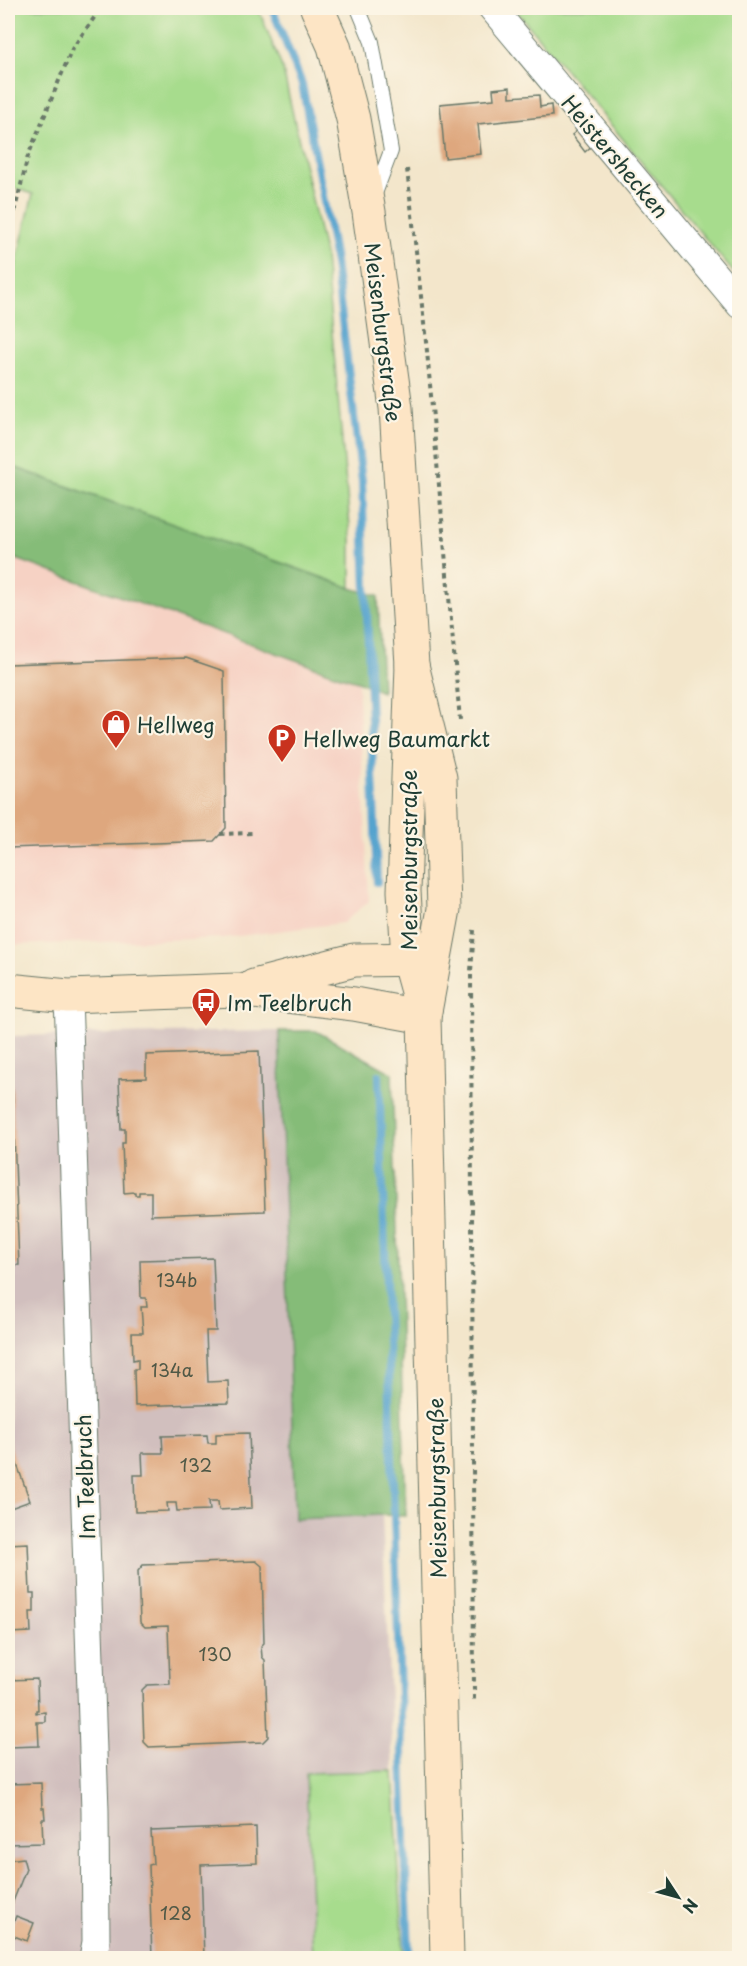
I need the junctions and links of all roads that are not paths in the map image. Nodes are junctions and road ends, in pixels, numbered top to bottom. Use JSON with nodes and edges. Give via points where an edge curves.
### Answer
{"nodes":[{"id":1,"x":316,"y":8,"type":"edge"},
{"id":2,"x":358,"y":8,"type":"edge"},
{"id":3,"x":492,"y":8,"type":"edge"},
{"id":4,"x":369,"y":212,"type":"junction"},
{"id":5,"x":740,"y":305,"type":"edge"},
{"id":6,"x":421,"y":959,"type":"junction"},
{"id":7,"x":8,"y":990,"type":"edge"},
{"id":8,"x":237,"y":990,"type":"junction"},
{"id":9,"x":68,"y":996,"type":"junction"},
{"id":10,"x":424,"y":1017,"type":"junction"},
{"id":11,"x":93,"y":1959,"type":"edge"},
{"id":12,"x":447,"y":1959,"type":"edge"}],
"edges":[{"from":1,"to":4,"type":"main road","name":"Meisenburgstraße","via":[[334,46],[353,119]]},
{"from":2,"to":4,"type":"lane","via":[[372,42],[391,151]]},
{"from":3,"to":5,"type":"street","name":"Heistershecken"},
{"from":4,"to":6,"type":"main road","name":"Meisenburgstraße","via":[[396,408],[411,665],[404,891]]},
{"from":6,"to":8,"type":"main road","via":[[354,960]]},
{"from":6,"to":10,"type":"main road","name":"Meisenburgstraße"},
{"from":7,"to":9,"type":"main road"},
{"from":8,"to":9,"type":"main road"},
{"from":8,"to":10,"type":"main road"},
{"from":9,"to":11,"type":"street","name":"Im Teelbruch","via":[[94,1811]]},
{"from":10,"to":12,"type":"main road","name":"Meisenburgstraße"}]}
